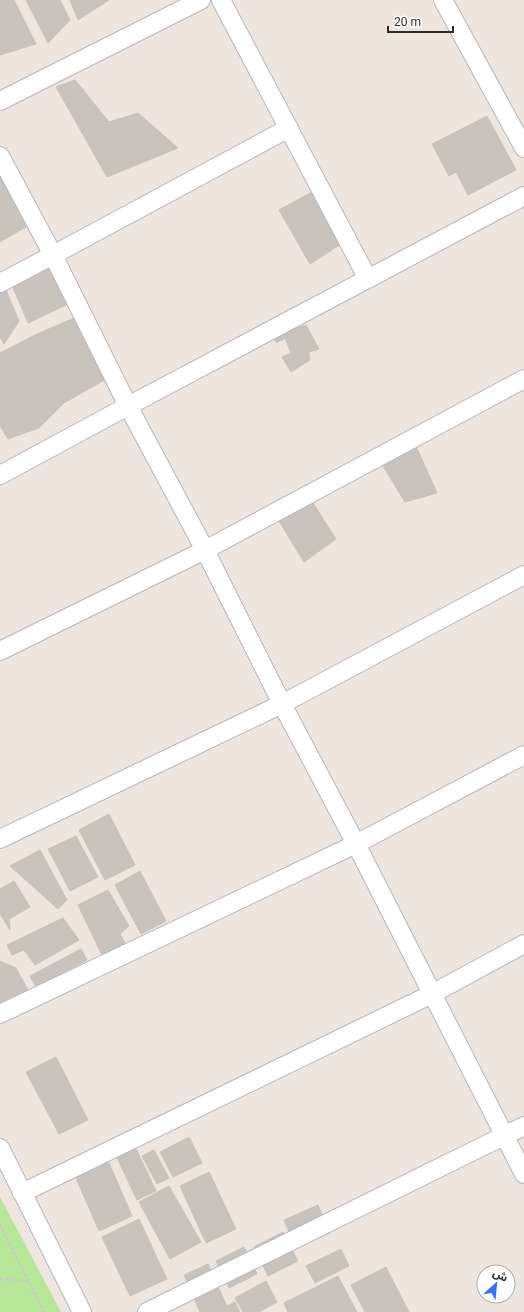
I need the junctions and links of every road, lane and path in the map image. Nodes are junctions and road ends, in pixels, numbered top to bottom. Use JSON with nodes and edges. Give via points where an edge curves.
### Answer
{"nodes":[{"id":1,"x":201,"y":0,"type":"edge"},
{"id":2,"x":221,"y":0,"type":"edge"},
{"id":3,"x":443,"y":0,"type":"edge"},
{"id":4,"x":0,"y":101,"type":"edge"},
{"id":5,"x":289,"y":128,"type":"junction"},
{"id":6,"x":524,"y":148,"type":"edge"},
{"id":7,"x":0,"y":156,"type":"edge"},
{"id":8,"x":524,"y":196,"type":"edge"},
{"id":9,"x":53,"y":255,"type":"junction"},
{"id":10,"x":368,"y":279,"type":"junction"},
{"id":11,"x":0,"y":282,"type":"edge"},
{"id":12,"x":524,"y":379,"type":"edge"},
{"id":13,"x":128,"y":406,"type":"junction"},
{"id":14,"x":0,"y":475,"type":"edge"},
{"id":15,"x":205,"y":550,"type":"junction"},
{"id":16,"x":524,"y":575,"type":"edge"},
{"id":17,"x":0,"y":651,"type":"edge"},
{"id":18,"x":282,"y":704,"type":"junction"},
{"id":19,"x":524,"y":755,"type":"edge"},
{"id":20,"x":0,"y":839,"type":"edge"},
{"id":21,"x":356,"y":844,"type":"junction"},
{"id":22,"x":524,"y":944,"type":"edge"},
{"id":23,"x":432,"y":994,"type":"junction"},
{"id":24,"x":0,"y":1014,"type":"edge"},
{"id":25,"x":524,"y":1126,"type":"edge"},
{"id":26,"x":504,"y":1137,"type":"junction"},
{"id":27,"x":0,"y":1148,"type":"edge"},
{"id":28,"x":524,"y":1174,"type":"edge"},
{"id":29,"x":22,"y":1193,"type":"junction"},
{"id":30,"x":0,"y":1225,"type":"edge"},
{"id":31,"x":0,"y":1279,"type":"edge"},
{"id":32,"x":29,"y":1281,"type":"junction"},
{"id":33,"x":44,"y":1312,"type":"edge"},
{"id":34,"x":82,"y":1312,"type":"edge"},
{"id":35,"x":147,"y":1312,"type":"edge"}],
"edges":[{"from":1,"to":4,"type":"street"},
{"from":2,"to":5,"type":"street"},
{"from":3,"to":6,"type":"street"},
{"from":5,"to":9,"type":"street"},
{"from":5,"to":10,"type":"street"},
{"from":7,"to":9,"type":"street"},
{"from":8,"to":10,"type":"street"},
{"from":9,"to":11,"type":"street"},
{"from":9,"to":13,"type":"street"},
{"from":10,"to":13,"type":"street"},
{"from":12,"to":15,"type":"street"},
{"from":13,"to":14,"type":"street"},
{"from":13,"to":15,"type":"street"},
{"from":15,"to":17,"type":"street"},
{"from":15,"to":18,"type":"street"},
{"from":16,"to":18,"type":"street"},
{"from":18,"to":20,"type":"street"},
{"from":18,"to":21,"type":"street"},
{"from":19,"to":21,"type":"street"},
{"from":21,"to":23,"type":"street"},
{"from":21,"to":24,"type":"street"},
{"from":22,"to":23,"type":"street"},
{"from":23,"to":26,"type":"street"},
{"from":23,"to":29,"type":"street"},
{"from":25,"to":26,"type":"street"},
{"from":26,"to":28,"type":"street"},
{"from":26,"to":35,"type":"street"},
{"from":27,"to":29,"type":"street"},
{"from":29,"to":34,"type":"street"},
{"from":30,"to":32,"type":"path"},
{"from":31,"to":32,"type":"path"},
{"from":32,"to":33,"type":"path"}]}
